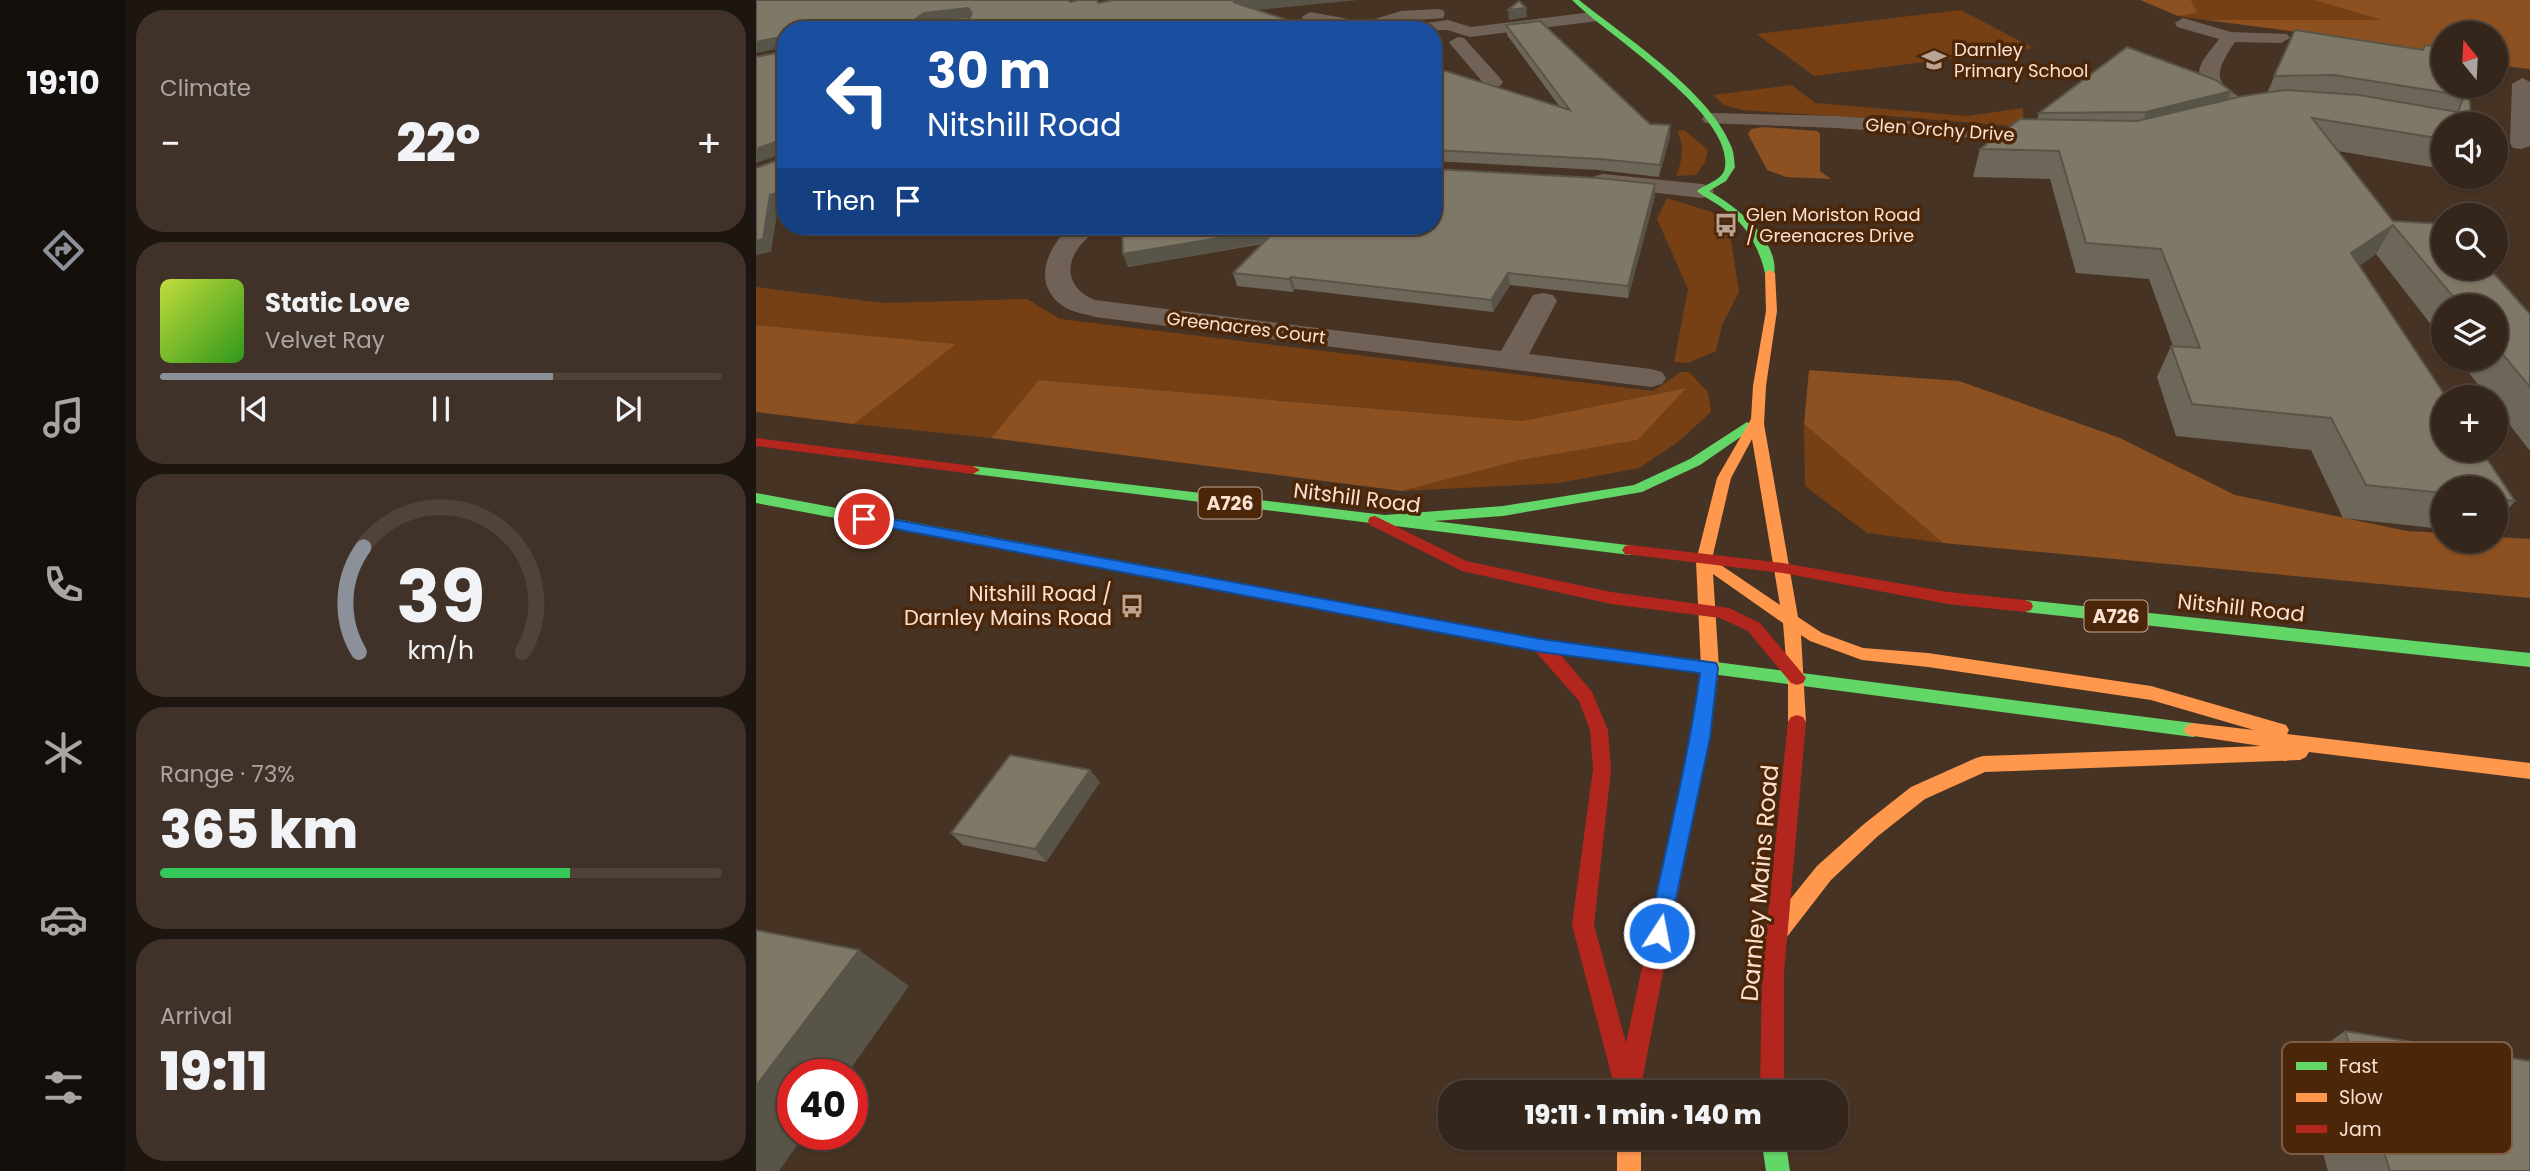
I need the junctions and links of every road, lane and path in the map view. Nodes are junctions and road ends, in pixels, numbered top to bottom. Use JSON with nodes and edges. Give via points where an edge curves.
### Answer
{"nodes":[{"id":1,"x":977,"y":0,"type":"edge"},
{"id":2,"x":1575,"y":0,"type":"edge"},
{"id":3,"x":1310,"y":17,"type":"dead end"},
{"id":4,"x":1592,"y":18,"type":"junction"},
{"id":5,"x":964,"y":21,"type":"edge"},
{"id":6,"x":1333,"y":21,"type":"edge"},
{"id":7,"x":1389,"y":21,"type":"edge"},
{"id":8,"x":2183,"y":23,"type":"dead end"},
{"id":9,"x":1448,"y":25,"type":"junction"},
{"id":10,"x":1442,"y":26,"type":"edge"},
{"id":11,"x":2230,"y":37,"type":"junction"},
{"id":12,"x":2281,"y":38,"type":"dead end"},
{"id":13,"x":1456,"y":40,"type":"junction"},
{"id":14,"x":1493,"y":82,"type":"dead end"},
{"id":15,"x":2520,"y":83,"type":"edge"},
{"id":16,"x":2276,"y":109,"type":"edge"},
{"id":17,"x":2249,"y":110,"type":"junction"},
{"id":18,"x":2225,"y":117,"type":"edge"},
{"id":19,"x":1712,"y":119,"type":"junction"},
{"id":20,"x":2066,"y":138,"type":"edge"},
{"id":21,"x":2525,"y":143,"type":"edge"},
{"id":22,"x":1586,"y":180,"type":"edge"},
{"id":23,"x":1702,"y":191,"type":"junction"},
{"id":24,"x":1077,"y":235,"type":"edge"},
{"id":25,"x":1543,"y":301,"type":"dead end"},
{"id":26,"x":1511,"y":360,"type":"junction"},
{"id":27,"x":1651,"y":379,"type":"dead end"},
{"id":28,"x":1757,"y":419,"type":"junction"},
{"id":29,"x":756,"y":442,"type":"edge"},
{"id":30,"x":756,"y":499,"type":"edge"},
{"id":31,"x":1375,"y":521,"type":"junction"},
{"id":32,"x":1704,"y":561,"type":"junction"},
{"id":33,"x":1783,"y":568,"type":"junction"},
{"id":34,"x":1706,"y":611,"type":"junction"},
{"id":35,"x":1790,"y":621,"type":"junction"},
{"id":36,"x":1541,"y":646,"type":"junction"},
{"id":37,"x":2530,"y":660,"type":"edge"},
{"id":38,"x":1710,"y":668,"type":"junction"},
{"id":39,"x":1797,"y":678,"type":"junction"},
{"id":40,"x":2351,"y":751,"type":"junction"},
{"id":41,"x":2530,"y":771,"type":"edge"},
{"id":42,"x":1775,"y":935,"type":"junction"},
{"id":43,"x":1625,"y":1080,"type":"edge"},
{"id":44,"x":1630,"y":1080,"type":"edge"},
{"id":45,"x":1772,"y":1080,"type":"edge"},
{"id":46,"x":1629,"y":1150,"type":"edge"},
{"id":47,"x":1775,"y":1150,"type":"edge"},
{"id":48,"x":1629,"y":1171,"type":"edge"},
{"id":49,"x":1778,"y":1171,"type":"edge"}],
"edges":[{"from":1,"to":5,"type":"street"},
{"from":2,"to":4,"type":"street"},
{"from":3,"to":6,"type":"street"},
{"from":4,"to":13,"type":"street"},
{"from":4,"to":19,"type":"street","via":[[1644,53]]},
{"from":7,"to":9,"type":"street","via":[[1428,13],[1443,16]]},
{"from":8,"to":11,"type":"street"},
{"from":9,"to":10,"type":"street"},
{"from":9,"to":13,"type":"street"},
{"from":11,"to":12,"type":"street"},
{"from":11,"to":17,"type":"street","via":[[2208,74],[2229,99]]},
{"from":13,"to":14,"type":"street"},
{"from":15,"to":21,"type":"street"},
{"from":16,"to":17,"type":"street"},
{"from":17,"to":18,"type":"street"},
{"from":19,"to":20,"type":"street","name":"Glen Orchy Drive"},
{"from":19,"to":23,"type":"street","via":[[1729,149],[1731,164],[1726,175]]},
{"from":22,"to":23,"type":"street"},
{"from":23,"to":28,"type":"street","via":[[1743,216],[1758,233],[1768,257],[1773,321]]},
{"from":24,"to":26,"type":"street","name":"Greenacres Court","via":[[1059,254],[1056,269],[1065,293],[1079,304],[1105,311]]},
{"from":25,"to":26,"type":"street"},
{"from":26,"to":27,"type":"street","name":"Greenacres Court"},
{"from":28,"to":31,"type":"street","via":[[1704,457],[1637,489],[1503,511]]},
{"from":28,"to":32,"type":"street","via":[[1724,478]]},
{"from":28,"to":33,"type":"street","via":[[1766,494]]},
{"from":29,"to":31,"type":"street","name":"Nitshill Road","number":"A726"},
{"from":30,"to":36,"type":"street"},
{"from":31,"to":32,"type":"street","name":"Nitshill Road","number":"A726"},
{"from":31,"to":34,"type":"street","via":[[1462,566],[1611,598]]},
{"from":32,"to":33,"type":"street","name":"Nitshill Road","number":"A726"},
{"from":32,"to":34,"type":"street"},
{"from":32,"to":35,"type":"street"},
{"from":33,"to":35,"type":"street"},
{"from":33,"to":37,"type":"street","name":"Nitshill Road","number":"A726","via":[[1948,598]]},
{"from":34,"to":38,"type":"street"},
{"from":34,"to":39,"type":"street","via":[[1723,612],[1754,626]]},
{"from":35,"to":39,"type":"street"},
{"from":35,"to":40,"type":"street","via":[[1816,637],[1862,654],[2151,693]]},
{"from":36,"to":38,"type":"street"},
{"from":36,"to":43,"type":"street","via":[[1586,697],[1599,730],[1602,769],[1583,925]]},
{"from":38,"to":39,"type":"street"},
{"from":38,"to":44,"type":"street","via":[[1701,738]]},
{"from":39,"to":40,"type":"street"},
{"from":39,"to":42,"type":"street","name":"Darnley Mains Road","via":[[1794,790]]},
{"from":40,"to":41,"type":"street"},
{"from":40,"to":42,"type":"street","via":[[1983,764],[1918,793],[1871,830],[1824,873]]},
{"from":42,"to":45,"type":"street","name":"Darnley Mains Road"},
{"from":46,"to":48,"type":"street"},
{"from":47,"to":49,"type":"street"}]}
